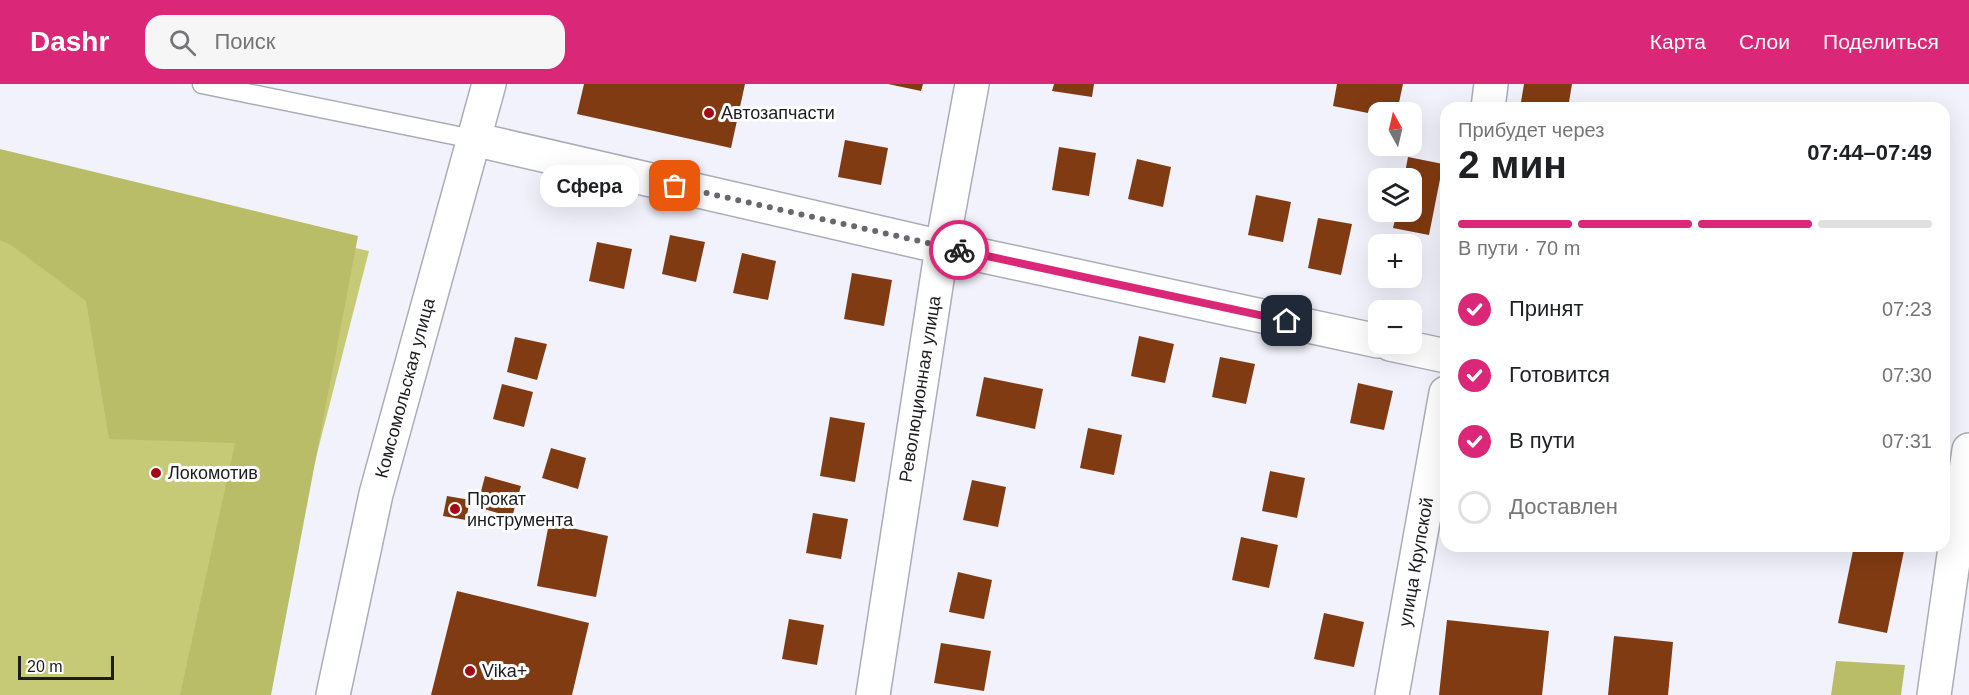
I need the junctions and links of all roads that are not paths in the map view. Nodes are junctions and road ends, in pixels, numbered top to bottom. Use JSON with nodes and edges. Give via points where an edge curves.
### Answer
{"nodes":[{"id":1,"x":202,"y":84,"type":"edge"},
{"id":2,"x":489,"y":84,"type":"edge"},
{"id":3,"x":972,"y":84,"type":"edge"},
{"id":4,"x":1491,"y":84,"type":"edge"},
{"id":5,"x":1489,"y":102,"type":"edge"},
{"id":6,"x":473,"y":139,"type":"junction"},
{"id":7,"x":942,"y":247,"type":"junction"},
{"id":8,"x":1368,"y":339,"type":"edge"},
{"id":9,"x":1422,"y":351,"type":"edge"},
{"id":10,"x":1440,"y":355,"type":"edge"},
{"id":11,"x":1440,"y":427,"type":"edge"},
{"id":12,"x":1962,"y":462,"type":"edge"},
{"id":13,"x":333,"y":695,"type":"edge"},
{"id":14,"x":873,"y":695,"type":"edge"},
{"id":15,"x":1392,"y":695,"type":"edge"},
{"id":16,"x":1934,"y":695,"type":"edge"}],
"edges":[{"from":1,"to":6,"type":"lane"},
{"from":2,"to":6,"type":"street","name":"Комсомольская улица"},
{"from":3,"to":7,"type":"street","name":"Революционная улица"},
{"from":4,"to":5,"type":"street"},
{"from":6,"to":7,"type":"street"},
{"from":6,"to":13,"type":"street","name":"Комсомольская улица","via":[[376,494]]},
{"from":7,"to":8,"type":"street"},
{"from":7,"to":14,"type":"street","name":"Революционная улица"},
{"from":9,"to":10,"type":"street"},
{"from":11,"to":15,"type":"street","name":"улица Крупской"},
{"from":12,"to":16,"type":"street"}]}
